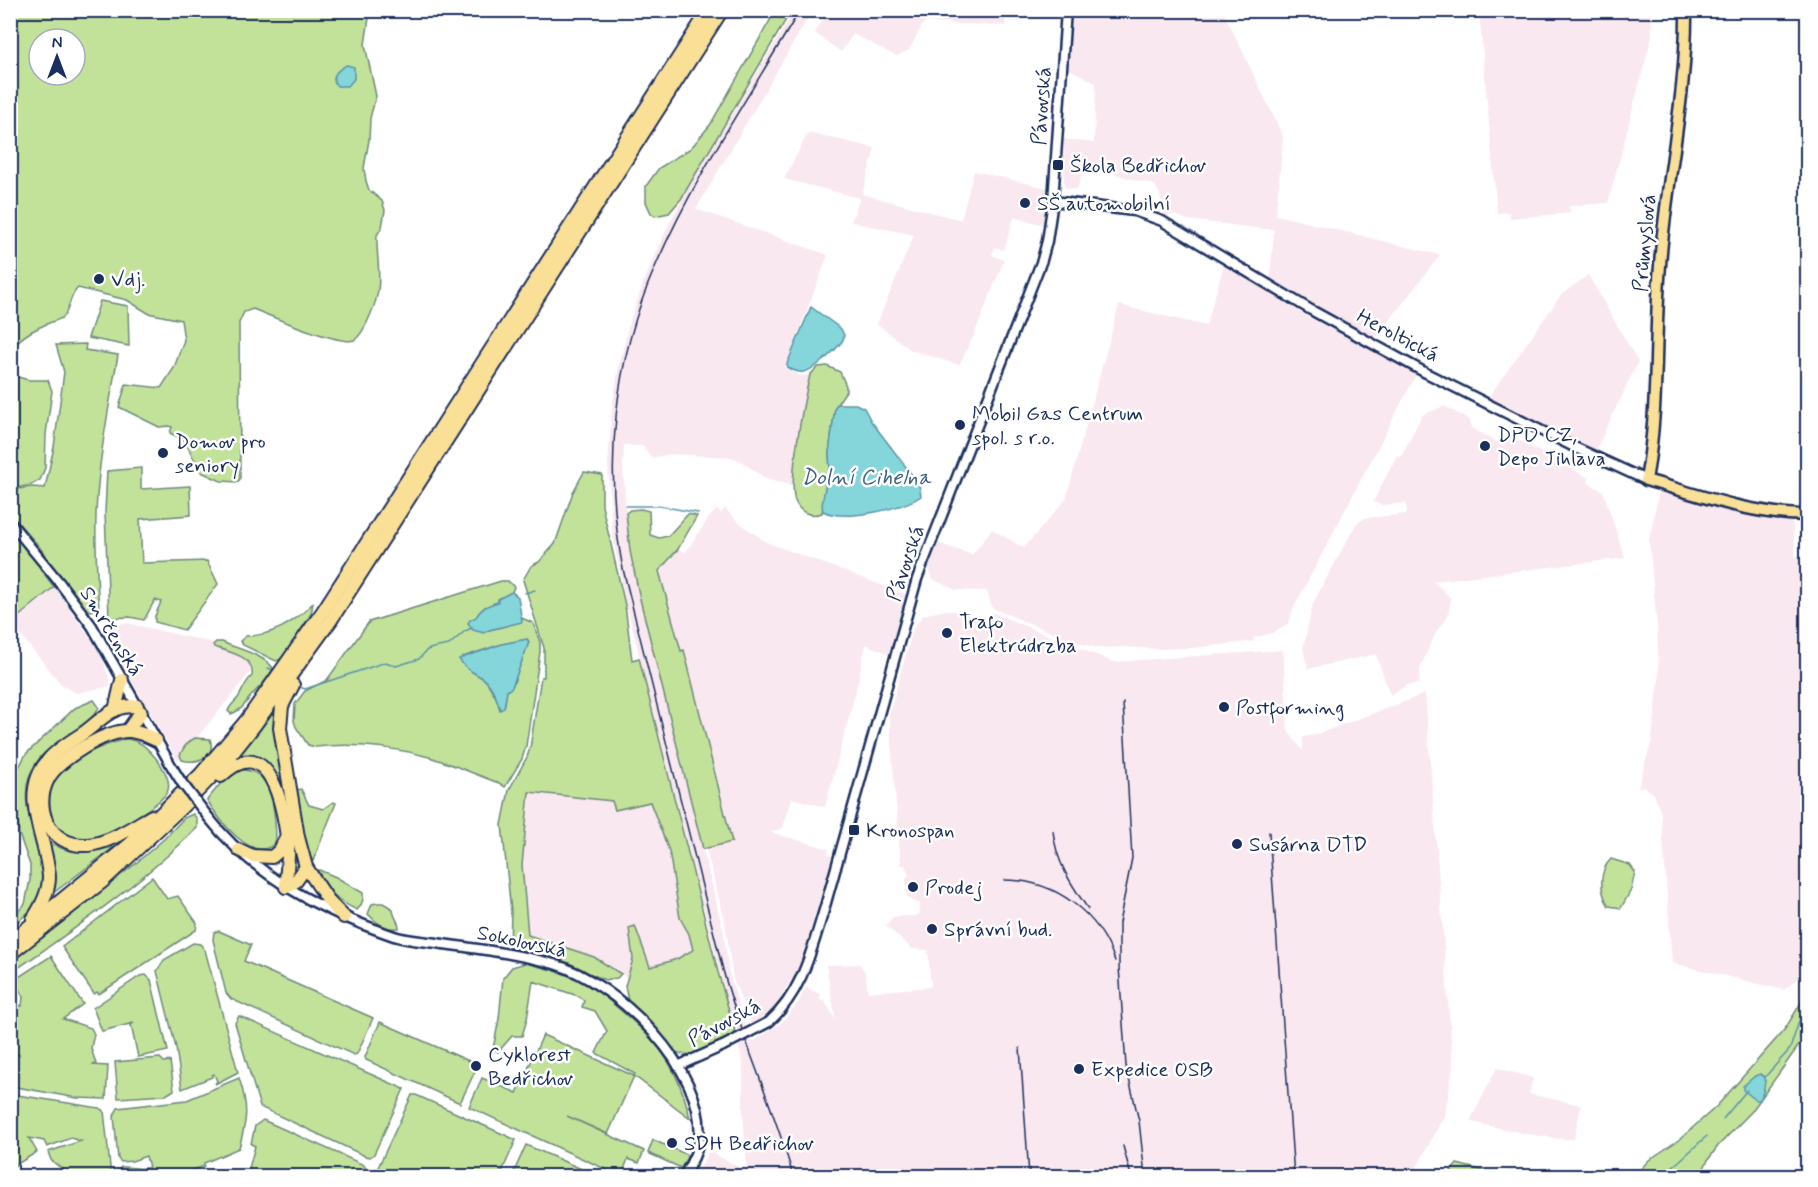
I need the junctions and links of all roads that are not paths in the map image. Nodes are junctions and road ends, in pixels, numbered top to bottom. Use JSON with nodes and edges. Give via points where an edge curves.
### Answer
{"nodes":[{"id":1,"x":709,"y":10,"type":"edge"},
{"id":2,"x":722,"y":10,"type":"edge"},
{"id":3,"x":1066,"y":10,"type":"edge"},
{"id":4,"x":1686,"y":10,"type":"edge"},
{"id":5,"x":1053,"y":201,"type":"junction"},
{"id":6,"x":1646,"y":480,"type":"junction"},
{"id":7,"x":1808,"y":515,"type":"edge"},
{"id":8,"x":10,"y":522,"type":"edge"},
{"id":9,"x":299,"y":664,"type":"junction"},
{"id":10,"x":123,"y":680,"type":"junction"},
{"id":11,"x":281,"y":689,"type":"junction"},
{"id":12,"x":139,"y":709,"type":"junction"},
{"id":13,"x":115,"y":710,"type":"junction"},
{"id":14,"x":128,"y":730,"type":"junction"},
{"id":15,"x":156,"y":740,"type":"junction"},
{"id":16,"x":167,"y":809,"type":"junction"},
{"id":17,"x":209,"y":818,"type":"joint"},
{"id":18,"x":286,"y":838,"type":"junction"},
{"id":19,"x":146,"y":841,"type":"junction"},
{"id":20,"x":239,"y":850,"type":"junction"},
{"id":21,"x":306,"y":867,"type":"junction"},
{"id":22,"x":286,"y":887,"type":"junction"},
{"id":23,"x":344,"y":917,"type":"junction"},
{"id":24,"x":24,"y":931,"type":"junction"},
{"id":25,"x":10,"y":942,"type":"edge"},
{"id":26,"x":10,"y":954,"type":"edge"},
{"id":27,"x":678,"y":1066,"type":"junction"},
{"id":28,"x":684,"y":1176,"type":"edge"}],
"edges":[{"from":1,"to":9,"type":"highway"},
{"from":2,"to":9,"type":"highway"},
{"from":3,"to":5,"type":"street","name":"Pávovská"},
{"from":4,"to":6,"type":"main road","name":"Průmyslová","via":[[1660,265],[1655,391]]},
{"from":5,"to":6,"type":"street","name":"Heroltická","via":[[1134,211],[1162,221],[1426,373]]},
{"from":5,"to":27,"type":"street","name":"Pávovská","bridge":true,"via":[[1042,260],[917,579],[808,962],[793,996],[769,1022]]},
{"from":6,"to":7,"type":"main road","name":"Heroltická","via":[[1728,504]]},
{"from":8,"to":10,"type":"street","name":"Smrčenská","via":[[92,626]]},
{"from":9,"to":11,"type":"highway"},
{"from":10,"to":12,"type":"street","name":"Smrčenská"},
{"from":10,"to":13,"type":"highway"},
{"from":11,"to":16,"type":"highway","via":[[246,721]]},
{"from":11,"to":19,"type":"highway","via":[[224,764]]},
{"from":11,"to":21,"type":"highway","via":[[280,728]]},
{"from":12,"to":13,"type":"highway"},
{"from":12,"to":14,"type":"highway"},
{"from":12,"to":15,"type":"street","name":"Smrčenská"},
{"from":13,"to":24,"type":"highway","via":[[48,759],[38,778],[33,797],[49,878],[41,908]]},
{"from":14,"to":15,"type":"highway"},
{"from":14,"to":16,"type":"highway","via":[[82,748],[55,769],[44,790],[47,823],[63,842],[77,846],[96,844]]},
{"from":15,"to":17,"type":"street","name":"Smrčenská","bridge":true},
{"from":16,"to":24,"type":"highway"},
{"from":17,"to":20,"type":"street","name":"Sokolovská"},
{"from":18,"to":19,"type":"highway","via":[[272,777],[258,764],[247,762],[230,768]]},
{"from":18,"to":20,"type":"highway","via":[[273,857],[253,856]]},
{"from":18,"to":22,"type":"highway"},
{"from":19,"to":26,"type":"highway","via":[[102,882]]},
{"from":20,"to":22,"type":"street","name":"Sokolovská"},
{"from":21,"to":22,"type":"highway"},
{"from":21,"to":23,"type":"highway"},
{"from":22,"to":23,"type":"street","name":"Sokolovská"},
{"from":23,"to":27,"type":"street","name":"Sokolovská","via":[[397,937],[492,951],[573,970],[611,993],[654,1033]]},
{"from":24,"to":25,"type":"highway"},
{"from":27,"to":28,"type":"street","name":"Sokolovská","via":[[695,1102],[699,1131]]}]}
